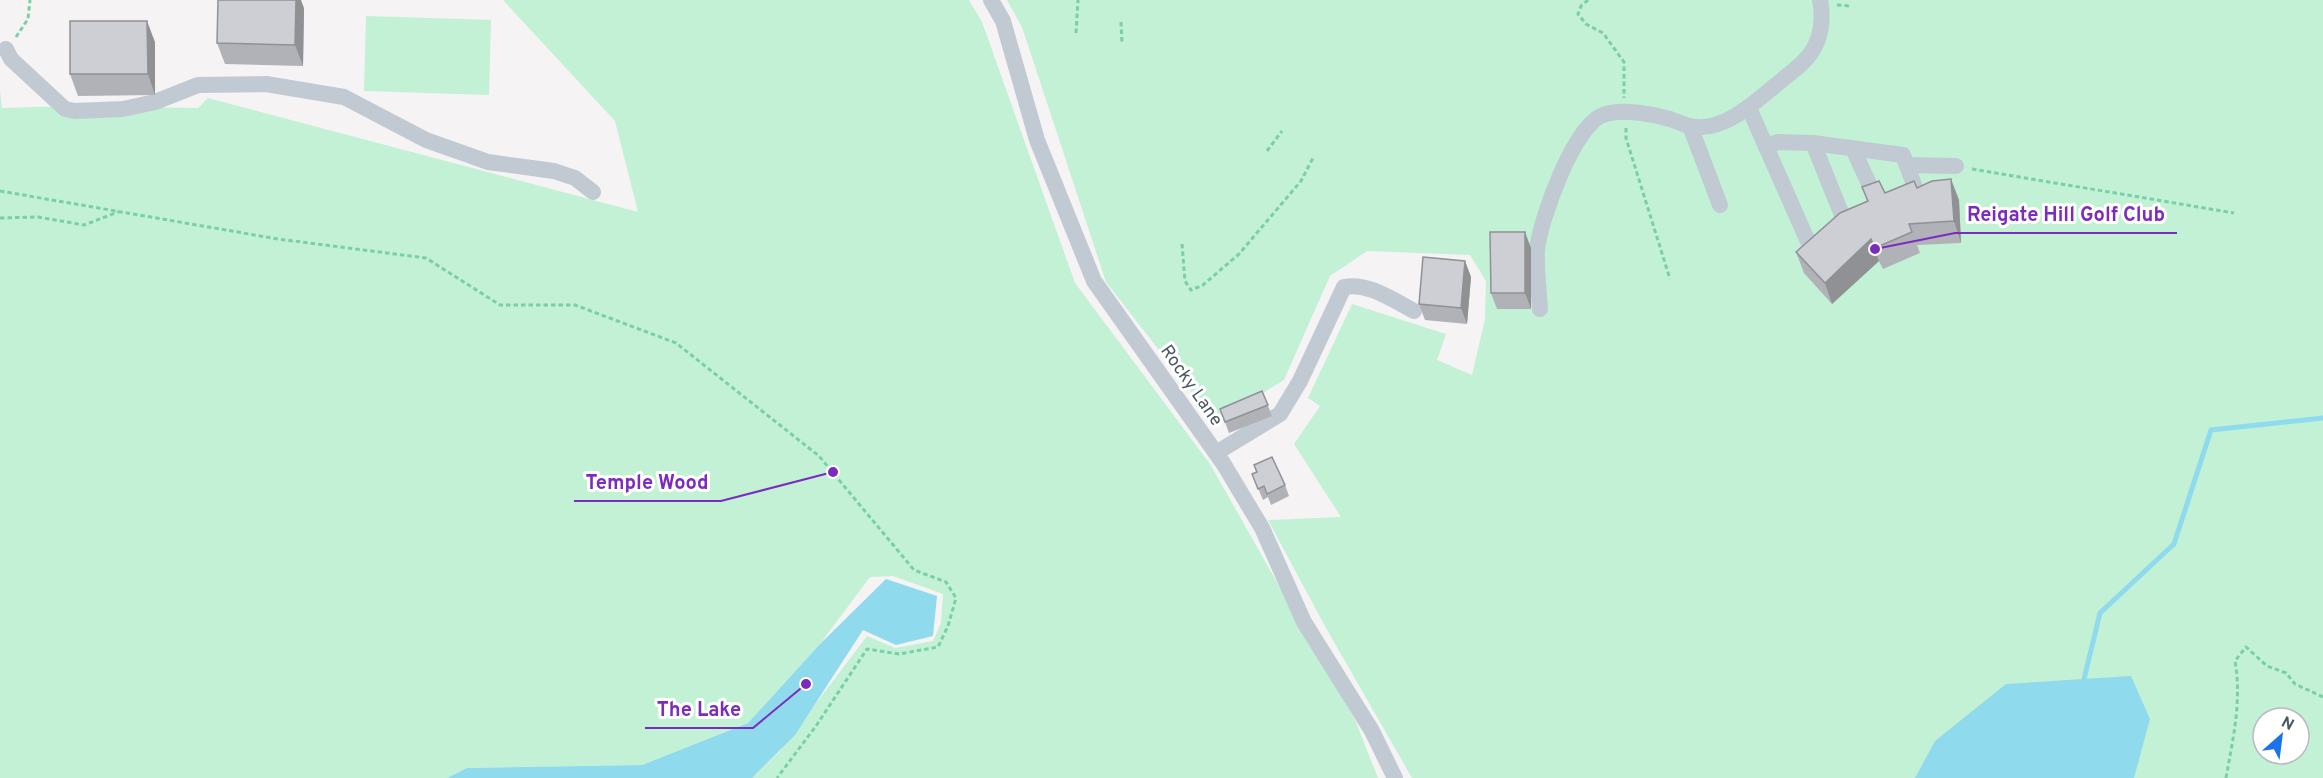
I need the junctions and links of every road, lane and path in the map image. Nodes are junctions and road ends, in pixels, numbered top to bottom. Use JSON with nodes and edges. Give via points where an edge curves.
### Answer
{"nodes":[{"id":1,"x":991,"y":0,"type":"edge"},
{"id":2,"x":1078,"y":0,"type":"edge"},
{"id":3,"x":1588,"y":0,"type":"edge"},
{"id":4,"x":1821,"y":0,"type":"edge"},
{"id":5,"x":1121,"y":22,"type":"dead end"},
{"id":6,"x":1076,"y":33,"type":"dead end"},
{"id":7,"x":1122,"y":44,"type":"dead end"},
{"id":8,"x":6,"y":49,"type":"dead end"},
{"id":9,"x":1749,"y":108,"type":"junction"},
{"id":10,"x":1624,"y":113,"type":"junction"},
{"id":11,"x":1690,"y":126,"type":"junction"},
{"id":12,"x":1282,"y":131,"type":"dead end"},
{"id":13,"x":1813,"y":143,"type":"junction"},
{"id":14,"x":1766,"y":147,"type":"junction"},
{"id":15,"x":1853,"y":149,"type":"junction"},
{"id":16,"x":1267,"y":151,"type":"dead end"},
{"id":17,"x":1314,"y":156,"type":"dead end"},
{"id":18,"x":1907,"y":165,"type":"junction"},
{"id":19,"x":1956,"y":166,"type":"joint"},
{"id":20,"x":0,"y":190,"type":"edge"},
{"id":21,"x":1916,"y":190,"type":"edge"},
{"id":22,"x":593,"y":192,"type":"dead end"},
{"id":23,"x":1877,"y":201,"type":"edge"},
{"id":24,"x":1720,"y":205,"type":"dead end"},
{"id":25,"x":120,"y":211,"type":"junction"},
{"id":26,"x":2234,"y":213,"type":"dead end"},
{"id":27,"x":0,"y":218,"type":"edge"},
{"id":28,"x":1182,"y":244,"type":"dead end"},
{"id":29,"x":1670,"y":279,"type":"dead end"},
{"id":30,"x":1540,"y":309,"type":"dead end"},
{"id":31,"x":1414,"y":311,"type":"dead end"},
{"id":32,"x":1216,"y":453,"type":"junction"},
{"id":33,"x":2323,"y":697,"type":"edge"},
{"id":34,"x":777,"y":778,"type":"edge"},
{"id":35,"x":1395,"y":778,"type":"edge"},
{"id":36,"x":2226,"y":778,"type":"edge"}],
"edges":[{"from":1,"to":32,"type":"street","name":"Rocky Lane","via":[[1003,21],[1037,140],[1094,282]]},
{"from":2,"to":6,"type":"path"},
{"from":3,"to":10,"type":"path","via":[[1578,14],[1586,24],[1603,33],[1624,62]]},
{"from":4,"to":9,"type":"street","via":[[1821,29],[1816,46],[1804,62]]},
{"from":5,"to":7,"type":"path"},
{"from":8,"to":22,"type":"street","via":[[11,59],[65,109],[123,109],[155,102],[198,85],[266,84],[344,97],[426,140],[488,162],[554,171],[575,178]]},
{"from":9,"to":11,"type":"street","via":[[1726,121]]},
{"from":9,"to":14,"type":"street"},
{"from":10,"to":11,"type":"street","via":[[1658,115]]},
{"from":10,"to":29,"type":"path","via":[[1626,138]]},
{"from":10,"to":30,"type":"street","via":[[1603,115],[1583,129],[1555,186],[1537,249]]},
{"from":11,"to":24,"type":"street"},
{"from":12,"to":16,"type":"path"},
{"from":13,"to":14,"type":"street","via":[[1778,142]]},
{"from":13,"to":14,"type":"street","via":[[1844,219],[1813,253]]},
{"from":13,"to":15,"type":"street"},
{"from":15,"to":18,"type":"street","via":[[1903,155]]},
{"from":15,"to":23,"type":"street"},
{"from":17,"to":28,"type":"path","via":[[1301,181],[1239,254],[1203,285],[1191,290],[1185,281]]},
{"from":18,"to":19,"type":"street"},
{"from":18,"to":21,"type":"street"},
{"from":19,"to":26,"type":"path"},
{"from":20,"to":25,"type":"path"},
{"from":25,"to":27,"type":"path","via":[[84,225],[38,217]]},
{"from":25,"to":34,"type":"path","via":[[426,258],[500,305],[575,304],[676,343],[819,456],[915,570],[945,582],[956,598],[938,647],[898,654],[867,649]]},
{"from":31,"to":32,"type":"street","via":[[1367,288],[1344,287],[1280,414]]},
{"from":32,"to":35,"type":"street","name":"Rocky Lane","via":[[1262,528],[1304,622],[1372,731]]},
{"from":33,"to":36,"type":"path","via":[[2295,684],[2286,673],[2267,666],[2246,647],[2235,661],[2236,722]]}]}
